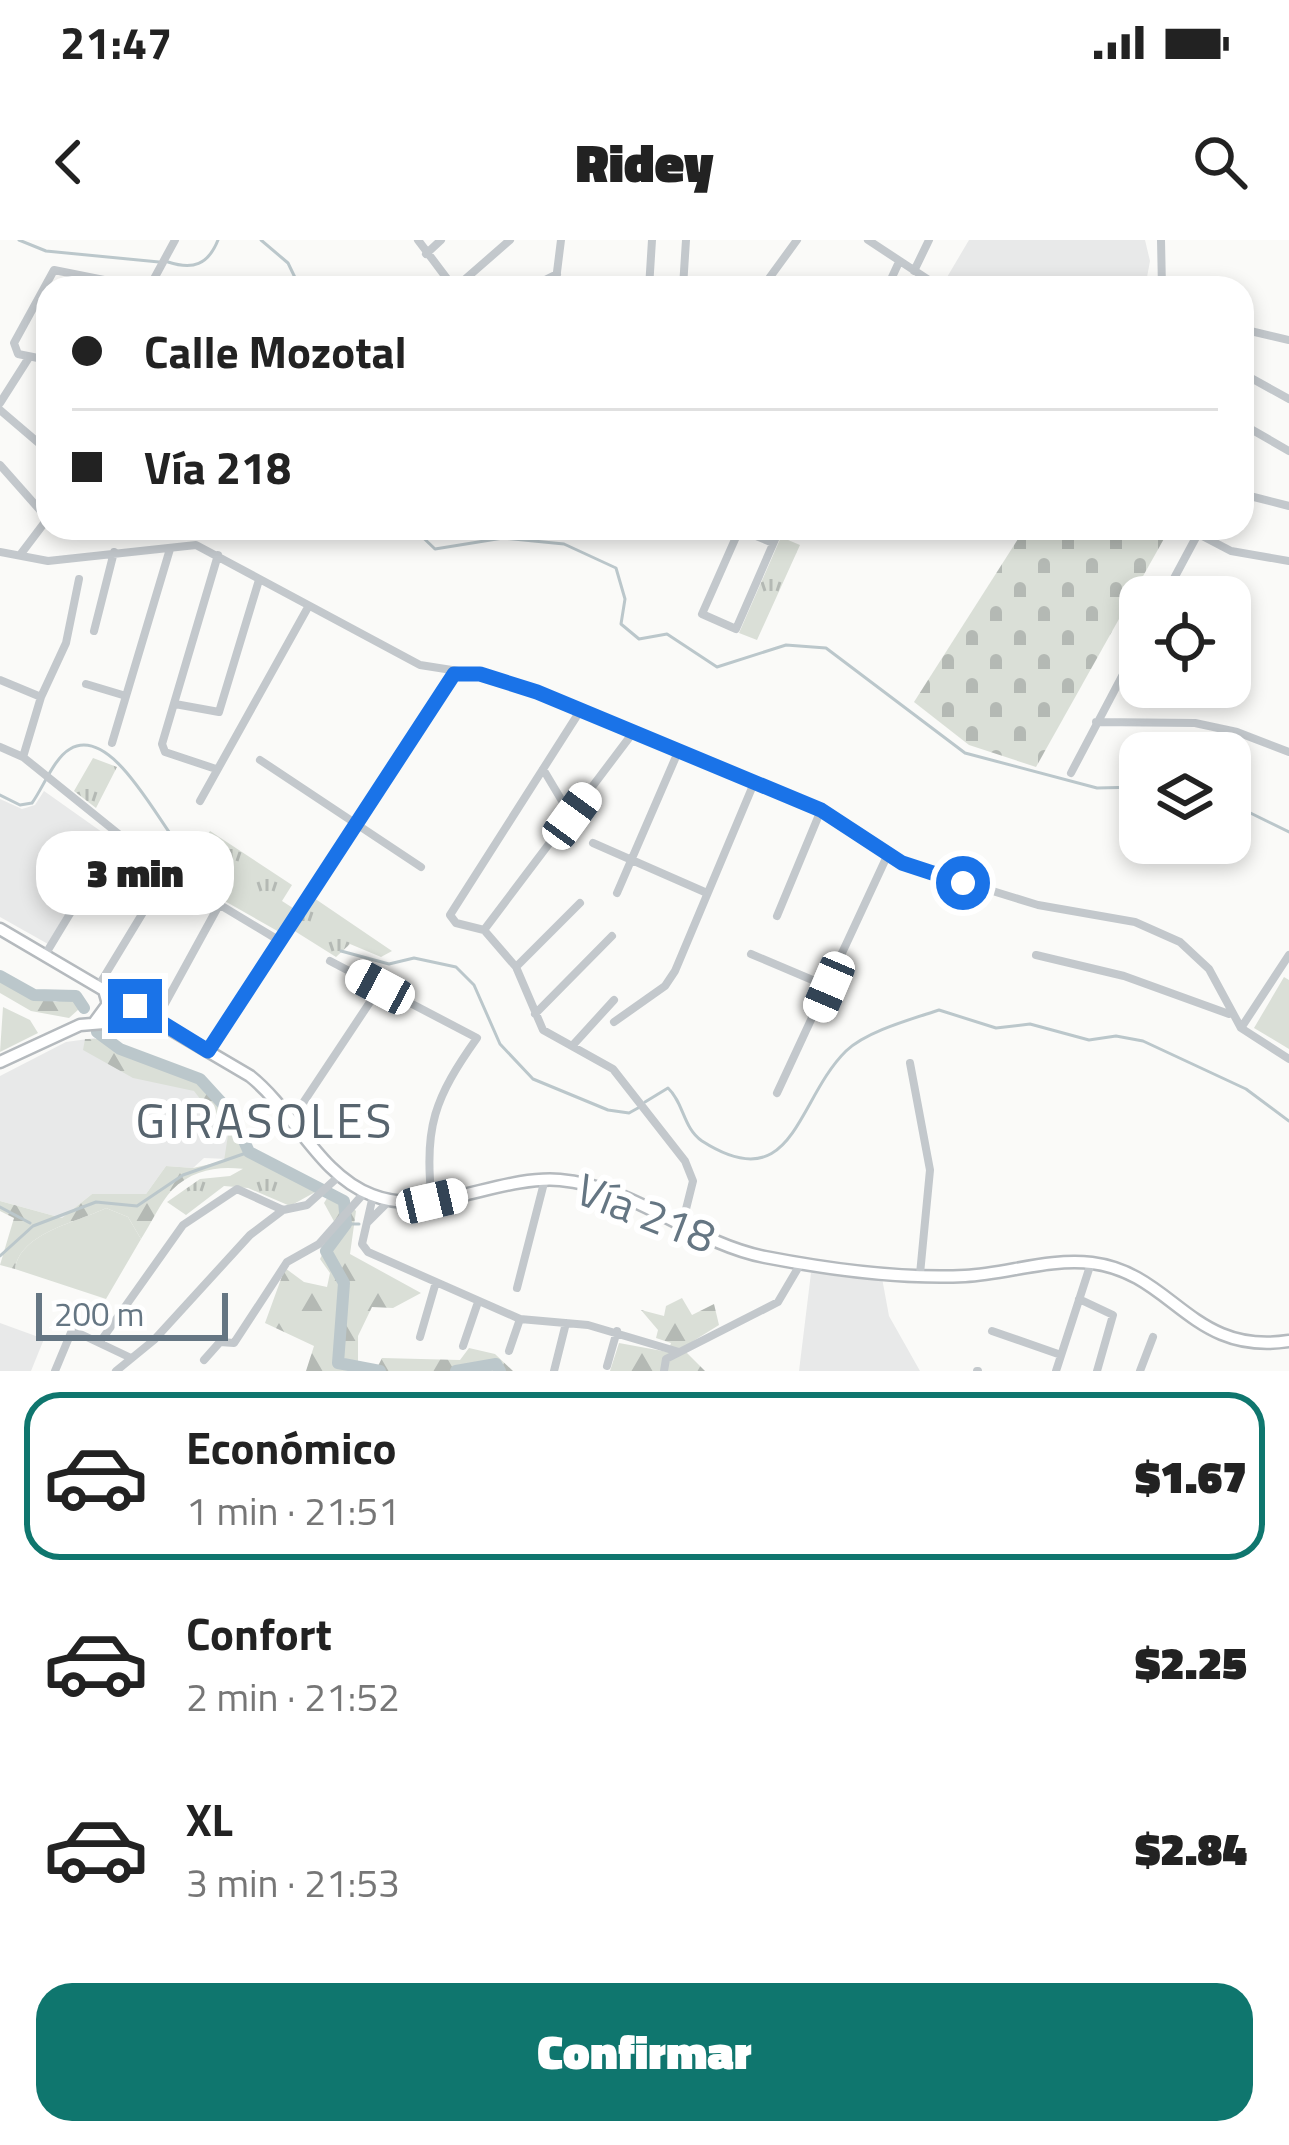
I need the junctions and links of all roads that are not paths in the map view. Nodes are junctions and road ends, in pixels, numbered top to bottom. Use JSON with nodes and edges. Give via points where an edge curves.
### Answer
{"nodes":[{"id":1,"x":175,"y":240,"type":"edge"},
{"id":2,"x":418,"y":240,"type":"edge"},
{"id":3,"x":441,"y":240,"type":"edge"},
{"id":4,"x":510,"y":240,"type":"edge"},
{"id":5,"x":561,"y":240,"type":"edge"},
{"id":6,"x":652,"y":240,"type":"edge"},
{"id":7,"x":686,"y":240,"type":"edge"},
{"id":8,"x":797,"y":240,"type":"edge"},
{"id":9,"x":868,"y":240,"type":"edge"},
{"id":10,"x":928,"y":240,"type":"edge"},
{"id":11,"x":1162,"y":240,"type":"edge"},
{"id":12,"x":426,"y":254,"type":"junction"},
{"id":13,"x":899,"y":262,"type":"junction"},
{"id":14,"x":914,"y":272,"type":"junction"},
{"id":15,"x":557,"y":274,"type":"joint"},
{"id":16,"x":51,"y":276,"type":"edge"},
{"id":17,"x":85,"y":276,"type":"edge"},
{"id":18,"x":154,"y":276,"type":"edge"},
{"id":19,"x":444,"y":276,"type":"edge"},
{"id":20,"x":468,"y":276,"type":"edge"},
{"id":21,"x":553,"y":276,"type":"edge"},
{"id":22,"x":650,"y":276,"type":"edge"},
{"id":23,"x":684,"y":276,"type":"edge"},
{"id":24,"x":772,"y":276,"type":"edge"},
{"id":25,"x":892,"y":276,"type":"edge"},
{"id":26,"x":921,"y":276,"type":"edge"},
{"id":27,"x":1162,"y":276,"type":"edge"},
{"id":28,"x":36,"y":303,"type":"edge"},
{"id":29,"x":1254,"y":332,"type":"edge"},
{"id":30,"x":1289,"y":340,"type":"edge"},
{"id":31,"x":29,"y":358,"type":"junction"},
{"id":32,"x":36,"y":359,"type":"edge"},
{"id":33,"x":1254,"y":380,"type":"edge"},
{"id":34,"x":1289,"y":399,"type":"edge"},
{"id":35,"x":0,"y":406,"type":"edge"},
{"id":36,"x":1254,"y":431,"type":"edge"},
{"id":37,"x":36,"y":440,"type":"edge"},
{"id":38,"x":1289,"y":451,"type":"edge"},
{"id":39,"x":1,"y":469,"type":"edge"},
{"id":40,"x":1254,"y":497,"type":"edge"},
{"id":41,"x":36,"y":505,"type":"edge"},
{"id":42,"x":1289,"y":506,"type":"edge"},
{"id":43,"x":36,"y":534,"type":"edge"},
{"id":44,"x":735,"y":540,"type":"edge"},
{"id":45,"x":764,"y":540,"type":"edge"},
{"id":46,"x":775,"y":540,"type":"edge"},
{"id":47,"x":1195,"y":540,"type":"edge"},
{"id":48,"x":1212,"y":540,"type":"edge"},
{"id":49,"x":773,"y":544,"type":"junction"},
{"id":50,"x":170,"y":549,"type":"junction"},
{"id":51,"x":0,"y":552,"type":"edge"},
{"id":52,"x":114,"y":552,"type":"junction"},
{"id":53,"x":20,"y":555,"type":"junction"},
{"id":54,"x":218,"y":555,"type":"junction"},
{"id":55,"x":1289,"y":561,"type":"edge"},
{"id":56,"x":1175,"y":576,"type":"edge"},
{"id":57,"x":80,"y":579,"type":"dead end"},
{"id":58,"x":259,"y":580,"type":"junction"},
{"id":59,"x":308,"y":609,"type":"junction"},
{"id":60,"x":94,"y":631,"type":"dead end"},
{"id":61,"x":454,"y":674,"type":"junction"},
{"id":62,"x":0,"y":680,"type":"edge"},
{"id":63,"x":1119,"y":680,"type":"edge"},
{"id":64,"x":86,"y":684,"type":"dead end"},
{"id":65,"x":126,"y":696,"type":"junction"},
{"id":66,"x":40,"y":697,"type":"junction"},
{"id":67,"x":175,"y":704,"type":"junction"},
{"id":68,"x":580,"y":710,"type":"junction"},
{"id":69,"x":1096,"y":722,"type":"junction"},
{"id":70,"x":632,"y":734,"type":"junction"},
{"id":71,"x":112,"y":743,"type":"dead end"},
{"id":72,"x":0,"y":747,"type":"edge"},
{"id":73,"x":678,"y":752,"type":"junction"},
{"id":74,"x":1289,"y":752,"type":"edge"},
{"id":75,"x":23,"y":757,"type":"junction"},
{"id":76,"x":260,"y":760,"type":"dead end"},
{"id":77,"x":216,"y":769,"type":"junction"},
{"id":78,"x":543,"y":769,"type":"junction"},
{"id":79,"x":1071,"y":773,"type":"dead end"},
{"id":80,"x":754,"y":783,"type":"junction"},
{"id":81,"x":200,"y":801,"type":"dead end"},
{"id":82,"x":821,"y":810,"type":"junction"},
{"id":83,"x":572,"y":816,"type":"junction"},
{"id":84,"x":357,"y":825,"type":"junction"},
{"id":85,"x":118,"y":834,"type":"junction"},
{"id":86,"x":593,"y":843,"type":"dead end"},
{"id":87,"x":888,"y":854,"type":"junction"},
{"id":88,"x":630,"y":860,"type":"junction"},
{"id":89,"x":421,"y":868,"type":"dead end"},
{"id":90,"x":167,"y":872,"type":"junction"},
{"id":91,"x":617,"y":893,"type":"dead end"},
{"id":92,"x":708,"y":893,"type":"junction"},
{"id":93,"x":580,"y":902,"type":"dead end"},
{"id":94,"x":219,"y":905,"type":"junction"},
{"id":95,"x":777,"y":916,"type":"dead end"},
{"id":96,"x":0,"y":928,"type":"edge"},
{"id":97,"x":484,"y":931,"type":"junction"},
{"id":98,"x":612,"y":936,"type":"dead end"},
{"id":99,"x":280,"y":940,"type":"junction"},
{"id":100,"x":751,"y":954,"type":"dead end"},
{"id":101,"x":45,"y":955,"type":"junction"},
{"id":102,"x":1036,"y":955,"type":"dead end"},
{"id":103,"x":1289,"y":955,"type":"edge"},
{"id":104,"x":330,"y":961,"type":"dead end"},
{"id":105,"x":516,"y":967,"type":"junction"},
{"id":106,"x":99,"y":985,"type":"junction"},
{"id":107,"x":380,"y":987,"type":"junction"},
{"id":108,"x":829,"y":987,"type":"junction"},
{"id":109,"x":614,"y":1000,"type":"dead end"},
{"id":110,"x":535,"y":1014,"type":"junction"},
{"id":111,"x":1231,"y":1015,"type":"junction"},
{"id":112,"x":156,"y":1020,"type":"junction"},
{"id":113,"x":614,"y":1022,"type":"dead end"},
{"id":114,"x":94,"y":1023,"type":"junction"},
{"id":115,"x":1241,"y":1028,"type":"junction"},
{"id":116,"x":573,"y":1045,"type":"junction"},
{"id":117,"x":208,"y":1051,"type":"junction"},
{"id":118,"x":1289,"y":1059,"type":"edge"},
{"id":119,"x":0,"y":1062,"type":"edge"},
{"id":120,"x":910,"y":1064,"type":"dead end"},
{"id":121,"x":777,"y":1093,"type":"dead end"},
{"id":122,"x":293,"y":1118,"type":"junction"},
{"id":123,"x":545,"y":1179,"type":"junction"},
{"id":124,"x":334,"y":1180,"type":"junction"},
{"id":125,"x":369,"y":1194,"type":"junction"},
{"id":126,"x":389,"y":1201,"type":"junction"},
{"id":127,"x":432,"y":1201,"type":"junction"},
{"id":128,"x":283,"y":1210,"type":"junction"},
{"id":129,"x":368,"y":1222,"type":"junction"},
{"id":130,"x":682,"y":1225,"type":"junction"},
{"id":131,"x":801,"y":1261,"type":"junction"},
{"id":132,"x":1091,"y":1263,"type":"junction"},
{"id":133,"x":920,"y":1274,"type":"junction"},
{"id":134,"x":436,"y":1282,"type":"junction"},
{"id":135,"x":517,"y":1288,"type":"dead end"},
{"id":136,"x":1079,"y":1299,"type":"junction"},
{"id":137,"x":477,"y":1305,"type":"junction"},
{"id":138,"x":520,"y":1319,"type":"junction"},
{"id":139,"x":566,"y":1323,"type":"junction"},
{"id":140,"x":617,"y":1331,"type":"junction"},
{"id":141,"x":992,"y":1331,"type":"dead end"},
{"id":142,"x":1153,"y":1336,"type":"dead end"},
{"id":143,"x":420,"y":1337,"type":"dead end"},
{"id":144,"x":1289,"y":1341,"type":"edge"},
{"id":145,"x":100,"y":1342,"type":"junction"},
{"id":146,"x":463,"y":1346,"type":"dead end"},
{"id":147,"x":509,"y":1352,"type":"dead end"},
{"id":148,"x":679,"y":1352,"type":"junction"},
{"id":149,"x":1061,"y":1355,"type":"junction"},
{"id":150,"x":131,"y":1358,"type":"junction"},
{"id":151,"x":203,"y":1360,"type":"dead end"},
{"id":152,"x":608,"y":1366,"type":"dead end"},
{"id":153,"x":56,"y":1371,"type":"edge"},
{"id":154,"x":116,"y":1371,"type":"edge"},
{"id":155,"x":554,"y":1371,"type":"edge"},
{"id":156,"x":664,"y":1371,"type":"edge"},
{"id":157,"x":1056,"y":1371,"type":"edge"},
{"id":158,"x":1097,"y":1371,"type":"edge"},
{"id":159,"x":1140,"y":1371,"type":"edge"}],
"edges":[{"from":1,"to":18,"type":"street"},
{"from":2,"to":12,"type":"street"},
{"from":3,"to":12,"type":"street"},
{"from":4,"to":20,"type":"street"},
{"from":5,"to":15,"type":"street"},
{"from":6,"to":22,"type":"street"},
{"from":7,"to":23,"type":"street"},
{"from":8,"to":24,"type":"street"},
{"from":9,"to":13,"type":"street"},
{"from":10,"to":14,"type":"street"},
{"from":11,"to":27,"type":"street"},
{"from":12,"to":19,"type":"street"},
{"from":13,"to":14,"type":"street"},
{"from":13,"to":25,"type":"street"},
{"from":14,"to":26,"type":"street"},
{"from":15,"to":21,"type":"street"},
{"from":16,"to":17,"type":"street","via":[[54,270]]},
{"from":28,"to":31,"type":"street","via":[[14,344]]},
{"from":29,"to":30,"type":"street"},
{"from":31,"to":32,"type":"street"},
{"from":31,"to":35,"type":"street"},
{"from":33,"to":34,"type":"street"},
{"from":35,"to":37,"type":"street"},
{"from":36,"to":38,"type":"street"},
{"from":39,"to":41,"type":"street"},
{"from":40,"to":42,"type":"street"},
{"from":43,"to":53,"type":"street"},
{"from":44,"to":49,"type":"street","via":[[702,614],[736,629]]},
{"from":45,"to":49,"type":"street"},
{"from":46,"to":49,"type":"street"},
{"from":47,"to":56,"type":"street"},
{"from":48,"to":55,"type":"street"},
{"from":50,"to":52,"type":"street"},
{"from":50,"to":54,"type":"street","via":[[196,545]]},
{"from":50,"to":65,"type":"street"},
{"from":51,"to":53,"type":"street"},
{"from":52,"to":53,"type":"street","via":[[48,561]]},
{"from":52,"to":60,"type":"street"},
{"from":54,"to":58,"type":"street"},
{"from":54,"to":67,"type":"street"},
{"from":57,"to":66,"type":"street","via":[[66,643]]},
{"from":58,"to":59,"type":"street"},
{"from":58,"to":67,"type":"street","via":[[217,714]]},
{"from":59,"to":61,"type":"street","via":[[419,665]]},
{"from":59,"to":77,"type":"street"},
{"from":61,"to":68,"type":"street","via":[[502,680]]},
{"from":61,"to":84,"type":"street"},
{"from":62,"to":66,"type":"street"},
{"from":63,"to":69,"type":"street"},
{"from":64,"to":65,"type":"street"},
{"from":65,"to":71,"type":"street"},
{"from":66,"to":75,"type":"street"},
{"from":67,"to":77,"type":"street","via":[[162,748]]},
{"from":68,"to":70,"type":"street"},
{"from":68,"to":78,"type":"street"},
{"from":69,"to":74,"type":"street","via":[[1195,723]]},
{"from":69,"to":79,"type":"street"},
{"from":70,"to":73,"type":"street"},
{"from":70,"to":83,"type":"street"},
{"from":72,"to":75,"type":"street"},
{"from":73,"to":80,"type":"street"},
{"from":73,"to":88,"type":"street"},
{"from":75,"to":85,"type":"street"},
{"from":76,"to":84,"type":"street"},
{"from":77,"to":81,"type":"street"},
{"from":78,"to":83,"type":"street"},
{"from":78,"to":97,"type":"street","via":[[451,910],[456,923]]},
{"from":80,"to":82,"type":"street"},
{"from":80,"to":92,"type":"street"},
{"from":82,"to":87,"type":"street"},
{"from":82,"to":95,"type":"street"},
{"from":83,"to":97,"type":"street"},
{"from":84,"to":89,"type":"street"},
{"from":84,"to":99,"type":"street"},
{"from":85,"to":90,"type":"street"},
{"from":85,"to":101,"type":"street"},
{"from":86,"to":88,"type":"street"},
{"from":87,"to":108,"type":"street"},
{"from":87,"to":111,"type":"street","via":[[1006,897],[1135,922],[1180,942],[1209,969]]},
{"from":88,"to":91,"type":"street"},
{"from":88,"to":92,"type":"street"},
{"from":90,"to":94,"type":"street"},
{"from":90,"to":106,"type":"street"},
{"from":92,"to":113,"type":"street","via":[[665,986]]},
{"from":93,"to":105,"type":"street"},
{"from":94,"to":99,"type":"street"},
{"from":94,"to":112,"type":"street"},
{"from":96,"to":101,"type":"main road","name":"Vía 218"},
{"from":97,"to":105,"type":"street"},
{"from":98,"to":110,"type":"street"},
{"from":99,"to":117,"type":"street"},
{"from":100,"to":108,"type":"street"},
{"from":101,"to":106,"type":"main road","name":"Vía 218"},
{"from":102,"to":111,"type":"street"},
{"from":103,"to":115,"type":"street"},
{"from":104,"to":107,"type":"street"},
{"from":105,"to":110,"type":"street"},
{"from":106,"to":112,"type":"main road","name":"Vía 218"},
{"from":106,"to":114,"type":"main road","via":[[108,1004]]},
{"from":107,"to":122,"type":"street"},
{"from":107,"to":127,"type":"street","via":[[477,1038],[430,1123]]},
{"from":108,"to":121,"type":"street"},
{"from":109,"to":116,"type":"street"},
{"from":110,"to":116,"type":"street","via":[[550,1036]]},
{"from":111,"to":115,"type":"street"},
{"from":112,"to":114,"type":"main road"},
{"from":112,"to":117,"type":"main road","name":"Vía 218"},
{"from":114,"to":119,"type":"main road"},
{"from":115,"to":118,"type":"street"},
{"from":116,"to":130,"type":"street","via":[[613,1069],[692,1172]]},
{"from":117,"to":122,"type":"main road","name":"Vía 218","via":[[266,1089]]},
{"from":120,"to":133,"type":"street","via":[[930,1170]]},
{"from":122,"to":124,"type":"main road","name":"Vía 218"},
{"from":123,"to":127,"type":"main road","name":"Vía 218"},
{"from":123,"to":130,"type":"main road","name":"Vía 218","via":[[595,1186]]},
{"from":123,"to":135,"type":"street"},
{"from":124,"to":125,"type":"main road","name":"Vía 218"},
{"from":124,"to":128,"type":"street","via":[[298,1209]]},
{"from":125,"to":126,"type":"main road","name":"Vía 218"},
{"from":125,"to":129,"type":"street"},
{"from":125,"to":151,"type":"street","via":[[314,1249],[287,1262],[236,1345],[220,1342]]},
{"from":126,"to":127,"type":"main road","name":"Vía 218"},
{"from":126,"to":129,"type":"street"},
{"from":128,"to":145,"type":"street","via":[[237,1189],[194,1213]]},
{"from":128,"to":150,"type":"street"},
{"from":129,"to":134,"type":"street","via":[[368,1252]]},
{"from":130,"to":131,"type":"main road","name":"Vía 218","via":[[762,1256]]},
{"from":131,"to":133,"type":"main road","name":"Vía 218"},
{"from":131,"to":148,"type":"street","via":[[778,1302]]},
{"from":132,"to":133,"type":"main road","name":"Vía 218"},
{"from":132,"to":136,"type":"street"},
{"from":132,"to":144,"type":"main road","name":"Vía 218","via":[[1140,1281],[1226,1339]]},
{"from":134,"to":137,"type":"street"},
{"from":134,"to":143,"type":"street"},
{"from":136,"to":149,"type":"street"},
{"from":136,"to":158,"type":"street","via":[[1113,1315]]},
{"from":137,"to":138,"type":"street"},
{"from":137,"to":146,"type":"street"},
{"from":138,"to":139,"type":"street"},
{"from":138,"to":147,"type":"street"},
{"from":139,"to":140,"type":"street"},
{"from":139,"to":155,"type":"street"},
{"from":140,"to":148,"type":"street"},
{"from":140,"to":152,"type":"street"},
{"from":141,"to":149,"type":"street"},
{"from":142,"to":159,"type":"street"},
{"from":145,"to":150,"type":"street"},
{"from":145,"to":153,"type":"street","via":[[74,1326]]},
{"from":148,"to":156,"type":"street"},
{"from":149,"to":157,"type":"street"},
{"from":150,"to":154,"type":"street"}]}
